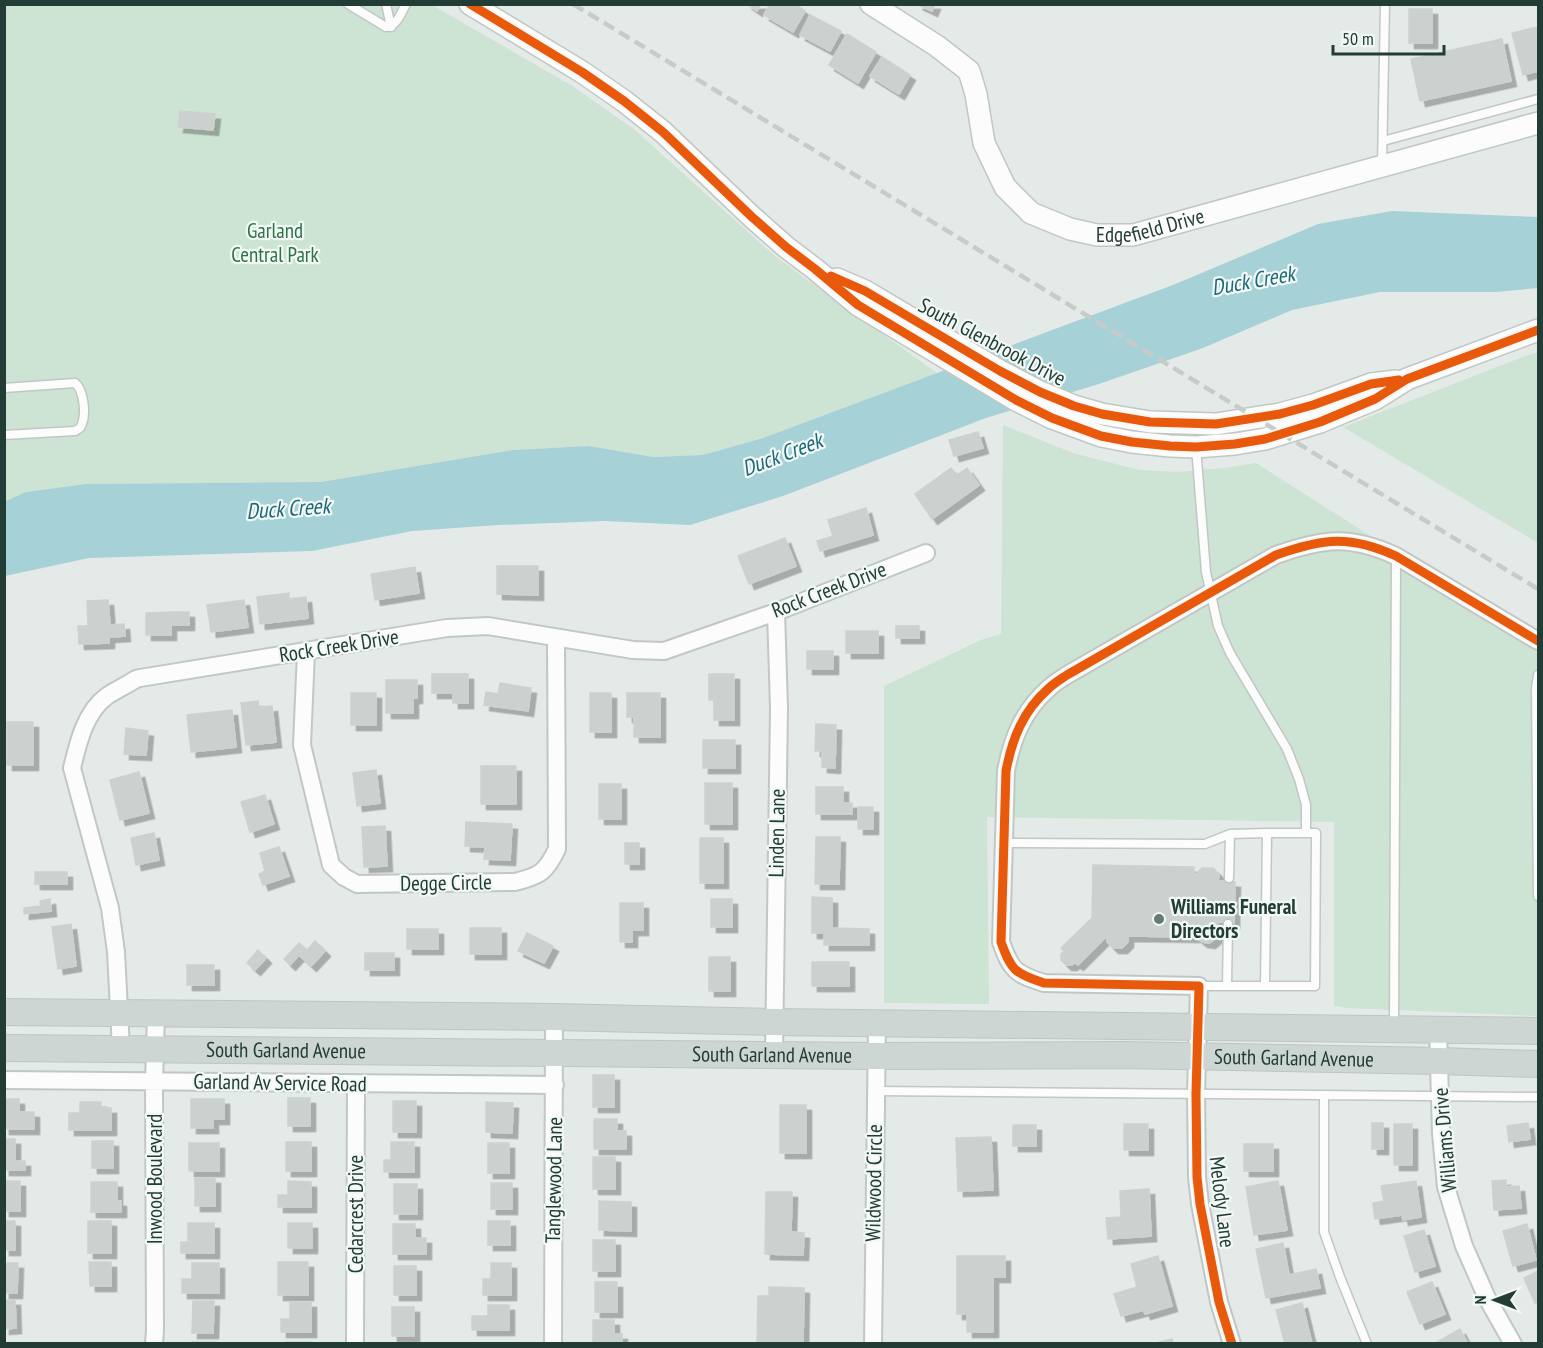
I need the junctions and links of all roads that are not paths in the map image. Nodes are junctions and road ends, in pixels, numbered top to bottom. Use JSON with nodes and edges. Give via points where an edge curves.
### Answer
{"nodes":[{"id":1,"x":348,"y":4,"type":"edge"},
{"id":2,"x":387,"y":4,"type":"edge"},
{"id":3,"x":406,"y":4,"type":"edge"},
{"id":4,"x":470,"y":4,"type":"edge"},
{"id":5,"x":871,"y":4,"type":"edge"},
{"id":6,"x":1385,"y":4,"type":"edge"},
{"id":7,"x":391,"y":27,"type":"junction"},
{"id":8,"x":1539,"y":99,"type":"edge"},
{"id":9,"x":1539,"y":123,"type":"edge"},
{"id":10,"x":1383,"y":141,"type":"junction"},
{"id":11,"x":1382,"y":166,"type":"junction"},
{"id":12,"x":910,"y":328,"type":"junction"},
{"id":13,"x":1539,"y":330,"type":"edge"},
{"id":14,"x":1407,"y":379,"type":"junction"},
{"id":15,"x":4,"y":388,"type":"edge"},
{"id":16,"x":4,"y":435,"type":"edge"},
{"id":17,"x":1196,"y":447,"type":"junction"},
{"id":18,"x":926,"y":553,"type":"dead end"},
{"id":19,"x":1396,"y":556,"type":"junction"},
{"id":20,"x":1210,"y":593,"type":"junction"},
{"id":21,"x":776,"y":612,"type":"junction"},
{"id":22,"x":556,"y":638,"type":"junction"},
{"id":23,"x":1539,"y":641,"type":"edge"},
{"id":24,"x":306,"y":652,"type":"junction"},
{"id":25,"x":1539,"y":675,"type":"edge"},
{"id":26,"x":1267,"y":833,"type":"junction"},
{"id":27,"x":1306,"y":833,"type":"junction"},
{"id":28,"x":1230,"y":834,"type":"junction"},
{"id":29,"x":1003,"y":843,"type":"junction"},
{"id":30,"x":1538,"y":866,"type":"edge"},
{"id":31,"x":1229,"y":878,"type":"dead end"},
{"id":32,"x":1539,"y":896,"type":"edge"},
{"id":33,"x":1228,"y":924,"type":"dead end"},
{"id":34,"x":1227,"y":985,"type":"junction"},
{"id":35,"x":1265,"y":985,"type":"junction"},
{"id":36,"x":1198,"y":986,"type":"junction"},
{"id":37,"x":4,"y":1012,"type":"edge"},
{"id":38,"x":120,"y":1014,"type":"junction"},
{"id":39,"x":156,"y":1014,"type":"junction"},
{"id":40,"x":554,"y":1017,"type":"junction"},
{"id":41,"x":773,"y":1022,"type":"junction"},
{"id":42,"x":877,"y":1023,"type":"junction"},
{"id":43,"x":1197,"y":1027,"type":"junction"},
{"id":44,"x":1394,"y":1030,"type":"junction"},
{"id":45,"x":1438,"y":1030,"type":"junction"},
{"id":46,"x":1539,"y":1031,"type":"edge"},
{"id":47,"x":4,"y":1048,"type":"edge"},
{"id":48,"x":121,"y":1049,"type":"junction"},
{"id":49,"x":155,"y":1050,"type":"junction"},
{"id":50,"x":555,"y":1053,"type":"junction"},
{"id":51,"x":774,"y":1055,"type":"junction"},
{"id":52,"x":876,"y":1056,"type":"junction"},
{"id":53,"x":1197,"y":1056,"type":"junction"},
{"id":54,"x":1438,"y":1060,"type":"junction"},
{"id":55,"x":1539,"y":1064,"type":"edge"},
{"id":56,"x":4,"y":1080,"type":"edge"},
{"id":57,"x":154,"y":1082,"type":"junction"},
{"id":58,"x":356,"y":1084,"type":"junction"},
{"id":59,"x":555,"y":1085,"type":"junction"},
{"id":60,"x":876,"y":1091,"type":"junction"},
{"id":61,"x":1196,"y":1094,"type":"junction"},
{"id":62,"x":1324,"y":1096,"type":"junction"},
{"id":63,"x":1440,"y":1096,"type":"junction"},
{"id":64,"x":1539,"y":1097,"type":"edge"},
{"id":65,"x":154,"y":1344,"type":"edge"},
{"id":66,"x":355,"y":1344,"type":"edge"},
{"id":67,"x":553,"y":1344,"type":"edge"},
{"id":68,"x":873,"y":1344,"type":"edge"},
{"id":69,"x":1232,"y":1344,"type":"edge"},
{"id":70,"x":1367,"y":1344,"type":"edge"},
{"id":71,"x":1513,"y":1344,"type":"edge"}],
"edges":[{"from":1,"to":7,"type":"lane"},
{"from":2,"to":7,"type":"lane"},
{"from":3,"to":7,"type":"lane"},
{"from":4,"to":12,"type":"street","name":"South Glenbrook Drive","via":[[624,101],[663,132],[760,225],[858,305]]},
{"from":5,"to":11,"type":"street","name":"Edgefield Drive","via":[[969,71],[984,143],[1005,187],[1030,213],[1070,229],[1097,235],[1134,235]]},
{"from":6,"to":10,"type":"lane"},
{"from":8,"to":10,"type":"lane"},
{"from":9,"to":11,"type":"street","name":"Edgefield Drive"},
{"from":10,"to":11,"type":"lane"},
{"from":12,"to":14,"type":"street","name":"South Glenbrook Drive","via":[[1074,406],[1150,422],[1216,424],[1280,414],[1371,384]]},
{"from":12,"to":17,"type":"street","name":"South Glenbrook Drive","via":[[1016,400],[1052,418],[1101,436]]},
{"from":13,"to":14,"type":"street","name":"South Glenbrook Drive"},
{"from":14,"to":17,"type":"street","name":"South Glenbrook Drive","via":[[1375,399],[1320,422],[1265,439]]},
{"from":15,"to":16,"type":"lane","via":[[75,383],[82,393],[83,416],[81,428],[75,431]]},
{"from":17,"to":20,"type":"lane"},
{"from":18,"to":21,"type":"street","name":"Rock Creek Drive"},
{"from":19,"to":20,"type":"street","via":[[1376,547],[1323,541],[1276,555]]},
{"from":19,"to":23,"type":"street"},
{"from":19,"to":44,"type":"lane"},
{"from":20,"to":27,"type":"lane","via":[[1230,653],[1287,749],[1306,806]]},
{"from":20,"to":29,"type":"street","via":[[1067,675],[1027,713],[1011,745],[1006,771]]},
{"from":21,"to":22,"type":"street","name":"Rock Creek Drive","via":[[664,651]]},
{"from":21,"to":41,"type":"street","name":"Linden Lane","via":[[779,708]]},
{"from":22,"to":24,"type":"street","name":"Rock Creek Drive","via":[[488,626],[447,628]]},
{"from":22,"to":24,"type":"street","name":"Degge Circle","via":[[557,849],[550,864],[537,876],[515,882],[357,884],[331,865],[302,745]]},
{"from":24,"to":38,"type":"street","name":"Rock Creek Drive","via":[[136,679],[106,697],[90,714],[72,768],[110,908]]},
{"from":25,"to":30,"type":"lane"},
{"from":26,"to":27,"type":"lane"},
{"from":26,"to":28,"type":"lane"},
{"from":26,"to":35,"type":"lane"},
{"from":27,"to":35,"type":"lane","via":[[1316,833],[1315,986]]},
{"from":28,"to":29,"type":"lane","via":[[1205,844]]},
{"from":28,"to":31,"type":"lane"},
{"from":29,"to":36,"type":"street","via":[[1001,942],[1007,960],[1023,977],[1044,983]]},
{"from":30,"to":32,"type":"lane"},
{"from":33,"to":34,"type":"lane"},
{"from":34,"to":35,"type":"lane"},
{"from":34,"to":36,"type":"lane"},
{"from":36,"to":43,"type":"street","name":"Melody Lane"},
{"from":37,"to":38,"type":"main road","name":"South Garland Avenue"},
{"from":38,"to":39,"type":"main road","name":"South Garland Avenue"},
{"from":38,"to":48,"type":"street","name":"Rock Creek Drive"},
{"from":39,"to":40,"type":"main road","name":"South Garland Avenue"},
{"from":39,"to":49,"type":"street","name":"Inwood Boulevard"},
{"from":40,"to":41,"type":"main road","name":"South Garland Avenue"},
{"from":40,"to":50,"type":"street","name":"Tanglewood Lane"},
{"from":41,"to":42,"type":"main road","name":"South Garland Avenue"},
{"from":41,"to":51,"type":"street","name":"Linden Lane"},
{"from":42,"to":43,"type":"main road","name":"South Garland Avenue"},
{"from":42,"to":52,"type":"street","name":"Wildwood Circle"},
{"from":43,"to":44,"type":"main road","name":"South Garland Avenue"},
{"from":43,"to":53,"type":"street","name":"Melody Lane"},
{"from":44,"to":45,"type":"main road","name":"South Garland Avenue"},
{"from":45,"to":46,"type":"main road","name":"South Garland Avenue"},
{"from":45,"to":54,"type":"street","name":"Williams Drive"},
{"from":47,"to":48,"type":"main road","name":"South Garland Avenue"},
{"from":48,"to":49,"type":"main road","name":"South Garland Avenue"},
{"from":49,"to":50,"type":"main road","name":"South Garland Avenue"},
{"from":49,"to":57,"type":"street","name":"Inwood Boulevard"},
{"from":50,"to":51,"type":"main road","name":"South Garland Avenue"},
{"from":50,"to":59,"type":"street","name":"Tanglewood Lane"},
{"from":51,"to":52,"type":"main road","name":"South Garland Avenue"},
{"from":52,"to":53,"type":"main road","name":"South Garland Avenue"},
{"from":52,"to":60,"type":"street","name":"Wildwood Circle"},
{"from":53,"to":54,"type":"main road","name":"South Garland Avenue"},
{"from":53,"to":61,"type":"street","name":"Melody Lane"},
{"from":54,"to":55,"type":"main road","name":"South Garland Avenue"},
{"from":54,"to":63,"type":"street","name":"Williams Drive"},
{"from":56,"to":57,"type":"street","name":"Garland Av Service Road"},
{"from":57,"to":58,"type":"street","name":"Garland Av Service Road"},
{"from":57,"to":65,"type":"street","name":"Inwood Boulevard"},
{"from":58,"to":59,"type":"street","name":"Garland Av Service Road"},
{"from":58,"to":66,"type":"street","name":"Cedarcrest Drive"},
{"from":59,"to":67,"type":"street","name":"Tanglewood Lane"},
{"from":60,"to":61,"type":"lane"},
{"from":60,"to":68,"type":"street","name":"Wildwood Circle"},
{"from":61,"to":62,"type":"lane"},
{"from":61,"to":69,"type":"street","name":"Melody Lane","via":[[1200,1204],[1219,1302]]},
{"from":62,"to":63,"type":"lane"},
{"from":62,"to":70,"type":"lane","via":[[1324,1232]]},
{"from":63,"to":64,"type":"lane"},
{"from":63,"to":71,"type":"street","name":"Williams Drive","via":[[1446,1187],[1487,1298]]}]}
